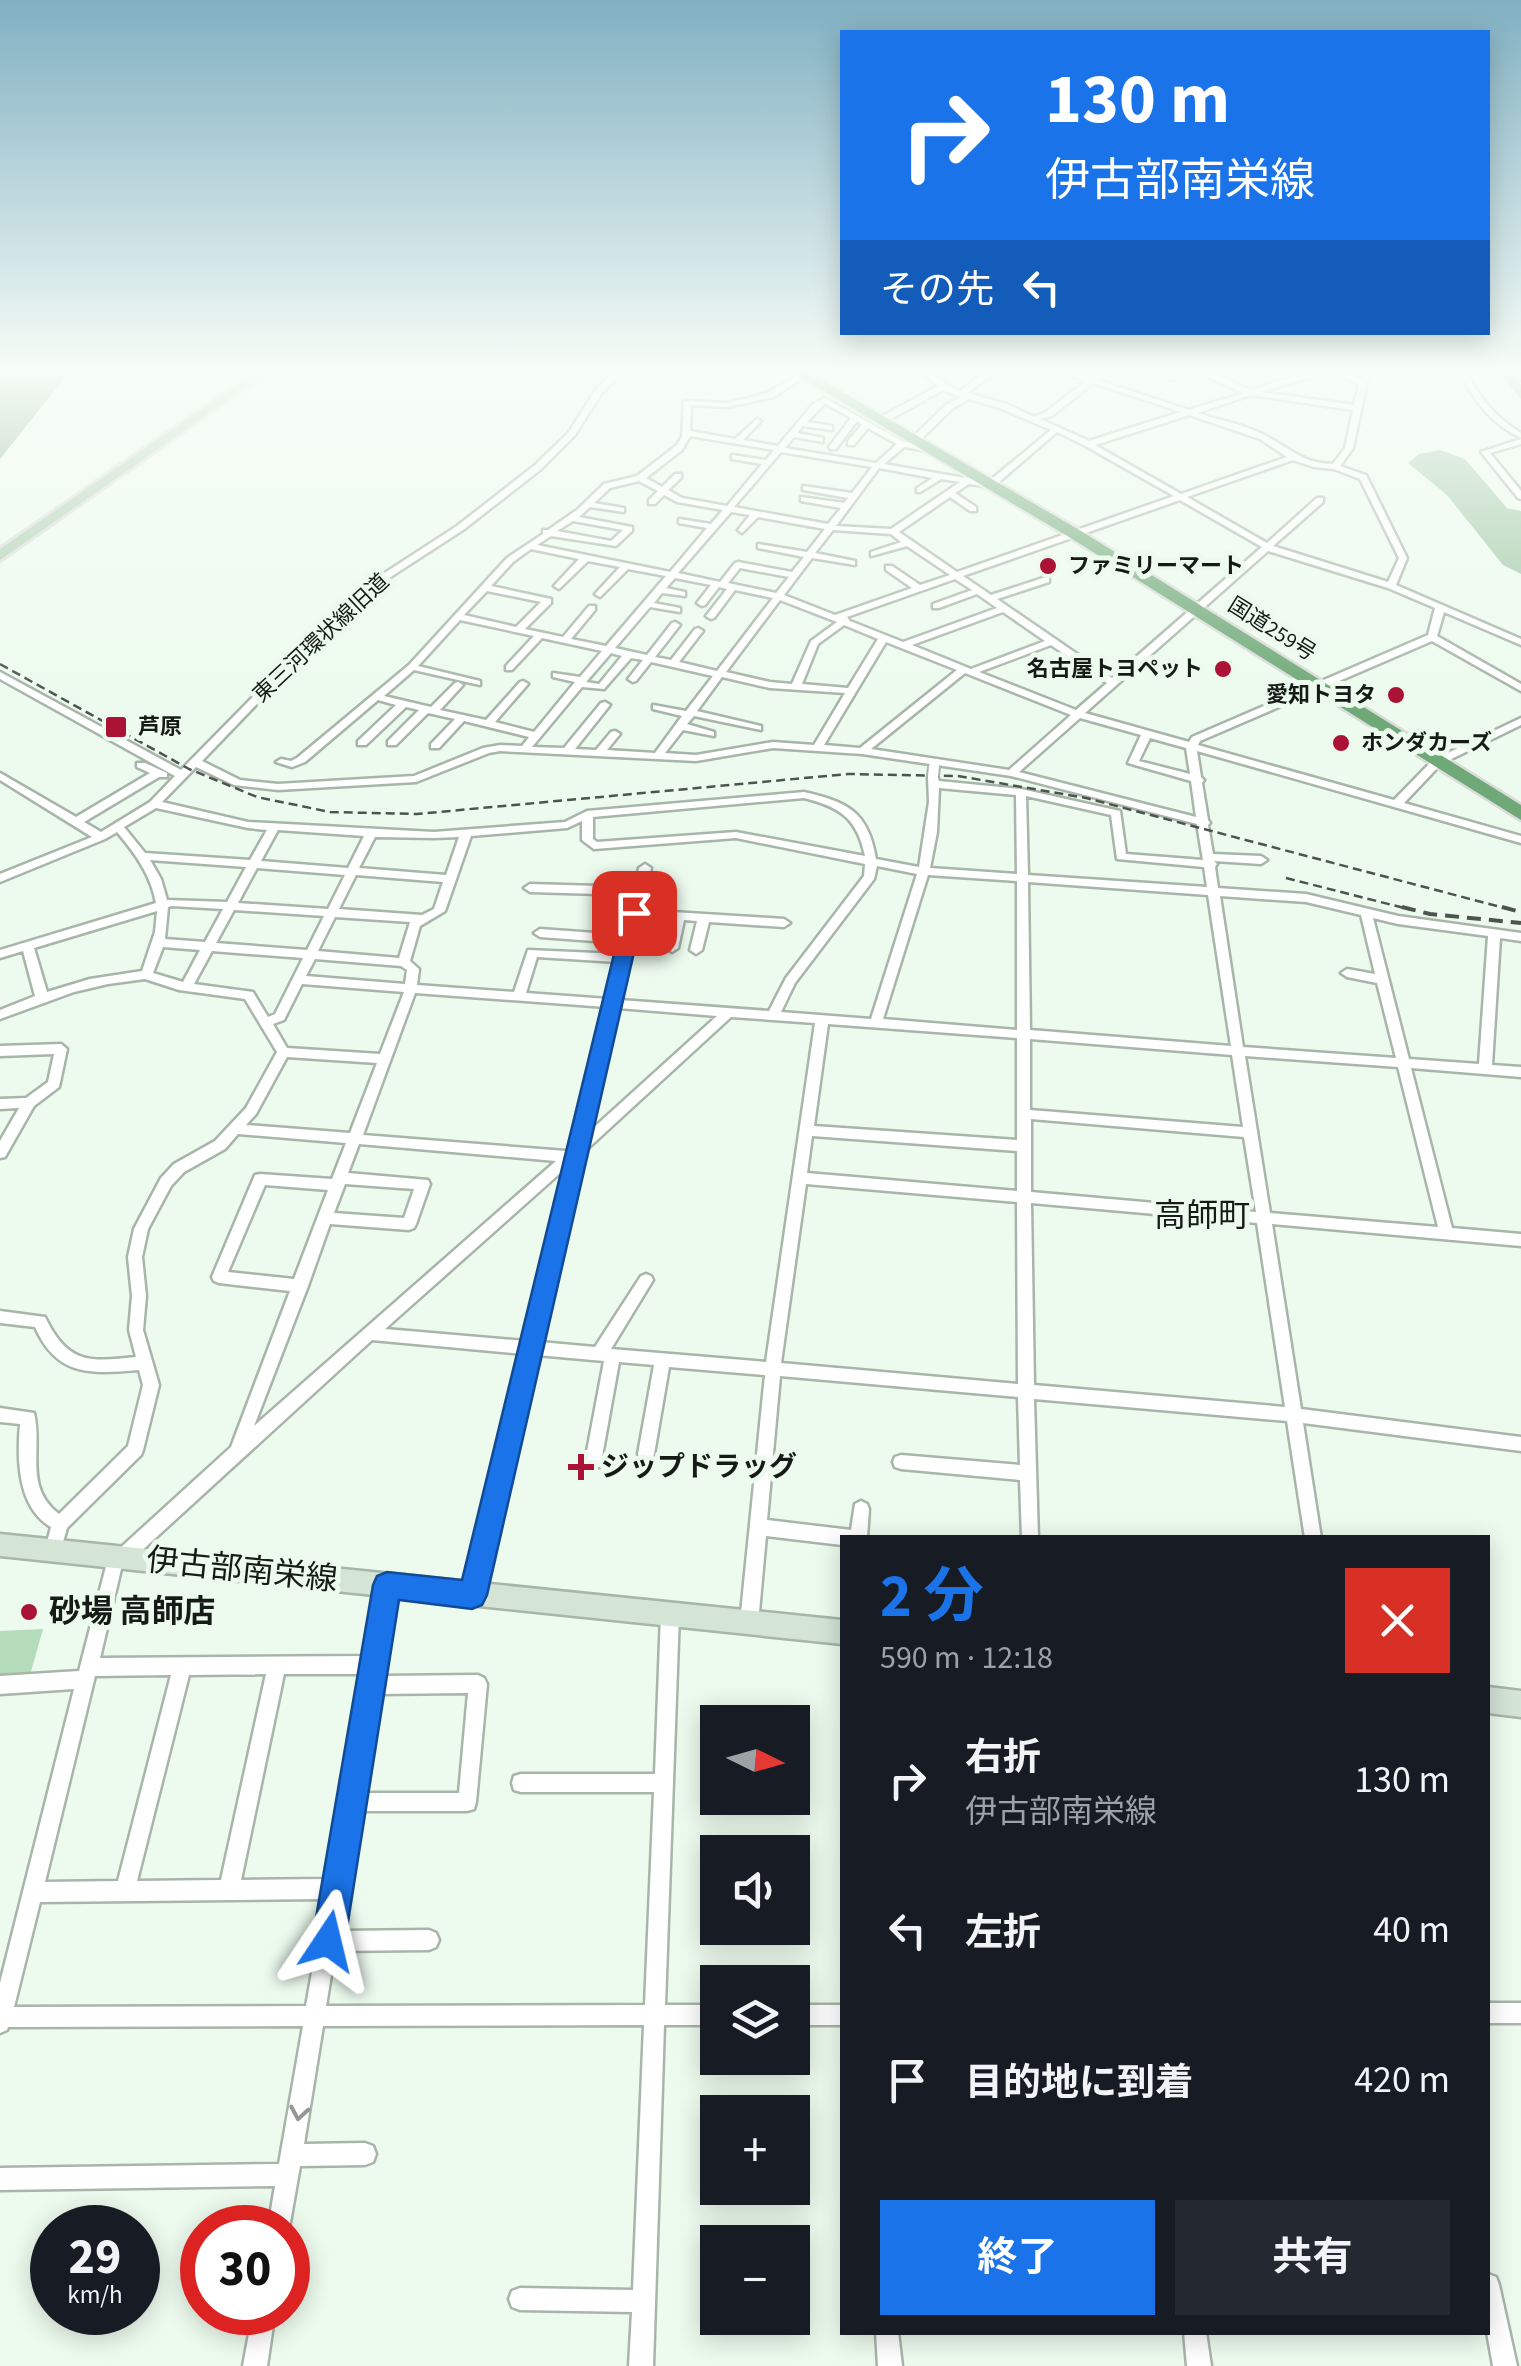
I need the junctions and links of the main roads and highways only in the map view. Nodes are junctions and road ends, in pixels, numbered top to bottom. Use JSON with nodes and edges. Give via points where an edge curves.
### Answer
{"nodes":[{"id":1,"x":112,"y":477,"type":"edge"},
{"id":2,"x":976,"y":477,"type":"edge"},
{"id":3,"x":0,"y":556,"type":"edge"},
{"id":4,"x":1521,"y":814,"type":"edge"},
{"id":5,"x":0,"y":1545,"type":"edge"},
{"id":6,"x":840,"y":1632,"type":"edge"},
{"id":7,"x":1490,"y":1700,"type":"edge"},
{"id":8,"x":1521,"y":1704,"type":"edge"}],
"edges":[{"from":1,"to":3,"type":"main road"},
{"from":2,"to":4,"type":"highway","name":"国道259号"},
{"from":5,"to":6,"type":"main road","name":"伊古部南栄線"},
{"from":7,"to":8,"type":"main road"}]}
